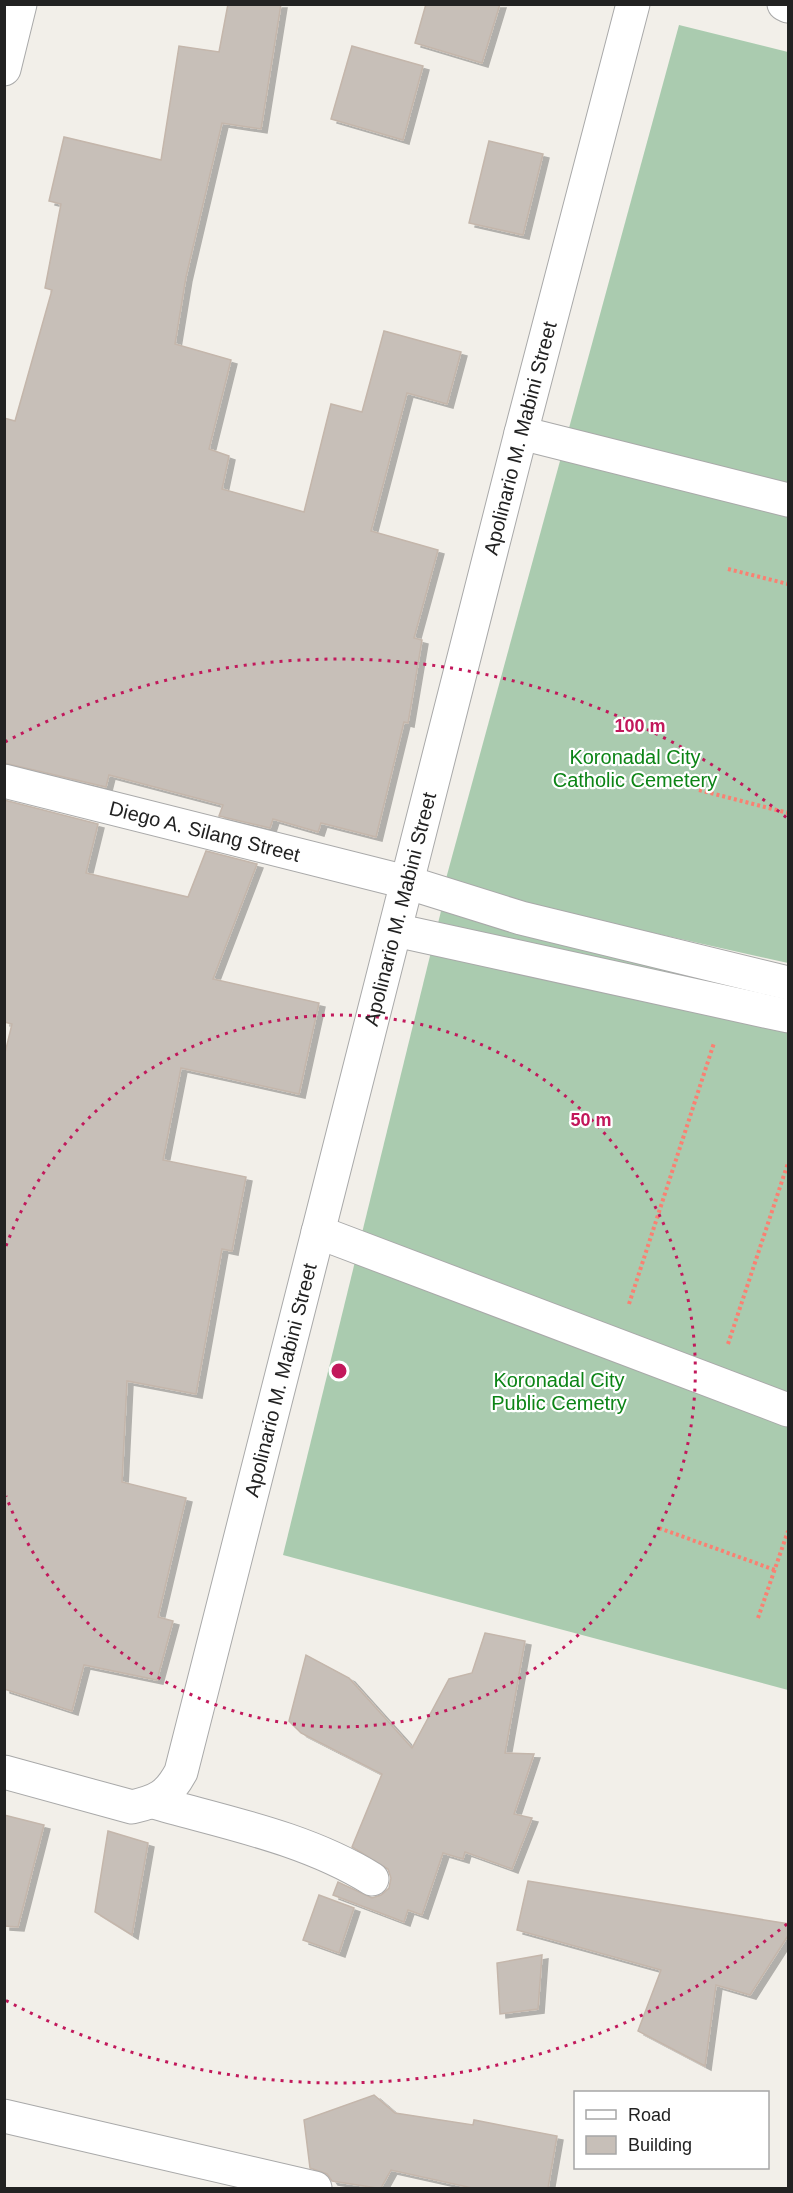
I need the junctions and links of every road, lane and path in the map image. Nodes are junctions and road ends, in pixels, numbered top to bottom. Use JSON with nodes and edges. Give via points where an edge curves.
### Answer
{"nodes":[{"id":1,"x":20,"y":4,"type":"edge"},
{"id":2,"x":633,"y":4,"type":"edge"},
{"id":3,"x":784,"y":4,"type":"edge"},
{"id":4,"x":789,"y":6,"type":"edge"},
{"id":5,"x":4,"y":69,"type":"edge"},
{"id":6,"x":521,"y":433,"type":"junction"},
{"id":7,"x":789,"y":500,"type":"edge"},
{"id":8,"x":728,"y":569,"type":"dead end"},
{"id":9,"x":789,"y":584,"type":"edge"},
{"id":10,"x":4,"y":781,"type":"edge"},
{"id":11,"x":699,"y":790,"type":"dead end"},
{"id":12,"x":789,"y":813,"type":"edge"},
{"id":13,"x":406,"y":882,"type":"junction"},
{"id":14,"x":395,"y":930,"type":"junction"},
{"id":15,"x":789,"y":983,"type":"edge"},
{"id":16,"x":728,"y":1003,"type":"junction"},
{"id":17,"x":789,"y":1016,"type":"edge"},
{"id":18,"x":789,"y":1163,"type":"edge"},
{"id":19,"x":318,"y":1232,"type":"junction"},
{"id":20,"x":616,"y":1344,"type":"junction"},
{"id":21,"x":716,"y":1383,"type":"junction"},
{"id":22,"x":789,"y":1410,"type":"edge"},
{"id":23,"x":659,"y":1528,"type":"dead end"},
{"id":24,"x":789,"y":1531,"type":"edge"},
{"id":25,"x":775,"y":1570,"type":"junction"},
{"id":26,"x":758,"y":1618,"type":"dead end"},
{"id":27,"x":4,"y":1772,"type":"edge"},
{"id":28,"x":153,"y":1802,"type":"junction"},
{"id":29,"x":372,"y":1879,"type":"dead end"},
{"id":30,"x":4,"y":2116,"type":"edge"},
{"id":31,"x":315,"y":2188,"type":"edge"}],
"edges":[{"from":1,"to":5,"type":"street"},
{"from":2,"to":6,"type":"street","name":"Apolinario M. Mabini Street"},
{"from":3,"to":4,"type":"street"},
{"from":6,"to":7,"type":"street"},
{"from":6,"to":13,"type":"street","name":"Apolinario M. Mabini Street"},
{"from":8,"to":9,"type":"path"},
{"from":10,"to":13,"type":"street","name":"Diego A. Silang Street"},
{"from":11,"to":12,"type":"path"},
{"from":13,"to":14,"type":"street","name":"Apolinario M. Mabini Street"},
{"from":13,"to":15,"type":"street","name":"Diego A. Silang Street","via":[[521,918]]},
{"from":14,"to":16,"type":"street"},
{"from":14,"to":19,"type":"street","name":"Apolinario M. Mabini Street"},
{"from":16,"to":17,"type":"street"},
{"from":16,"to":20,"type":"path"},
{"from":18,"to":21,"type":"path"},
{"from":19,"to":20,"type":"street"},
{"from":19,"to":28,"type":"street","name":"Apolinario M. Mabini Street","via":[[181,1772],[172,1789]]},
{"from":20,"to":21,"type":"street"},
{"from":21,"to":22,"type":"street"},
{"from":23,"to":25,"type":"path"},
{"from":24,"to":25,"type":"path"},
{"from":25,"to":26,"type":"path"},
{"from":27,"to":28,"type":"street","via":[[132,1807]]},
{"from":28,"to":29,"type":"street","via":[[309,1847]]},
{"from":30,"to":31,"type":"street"}]}
